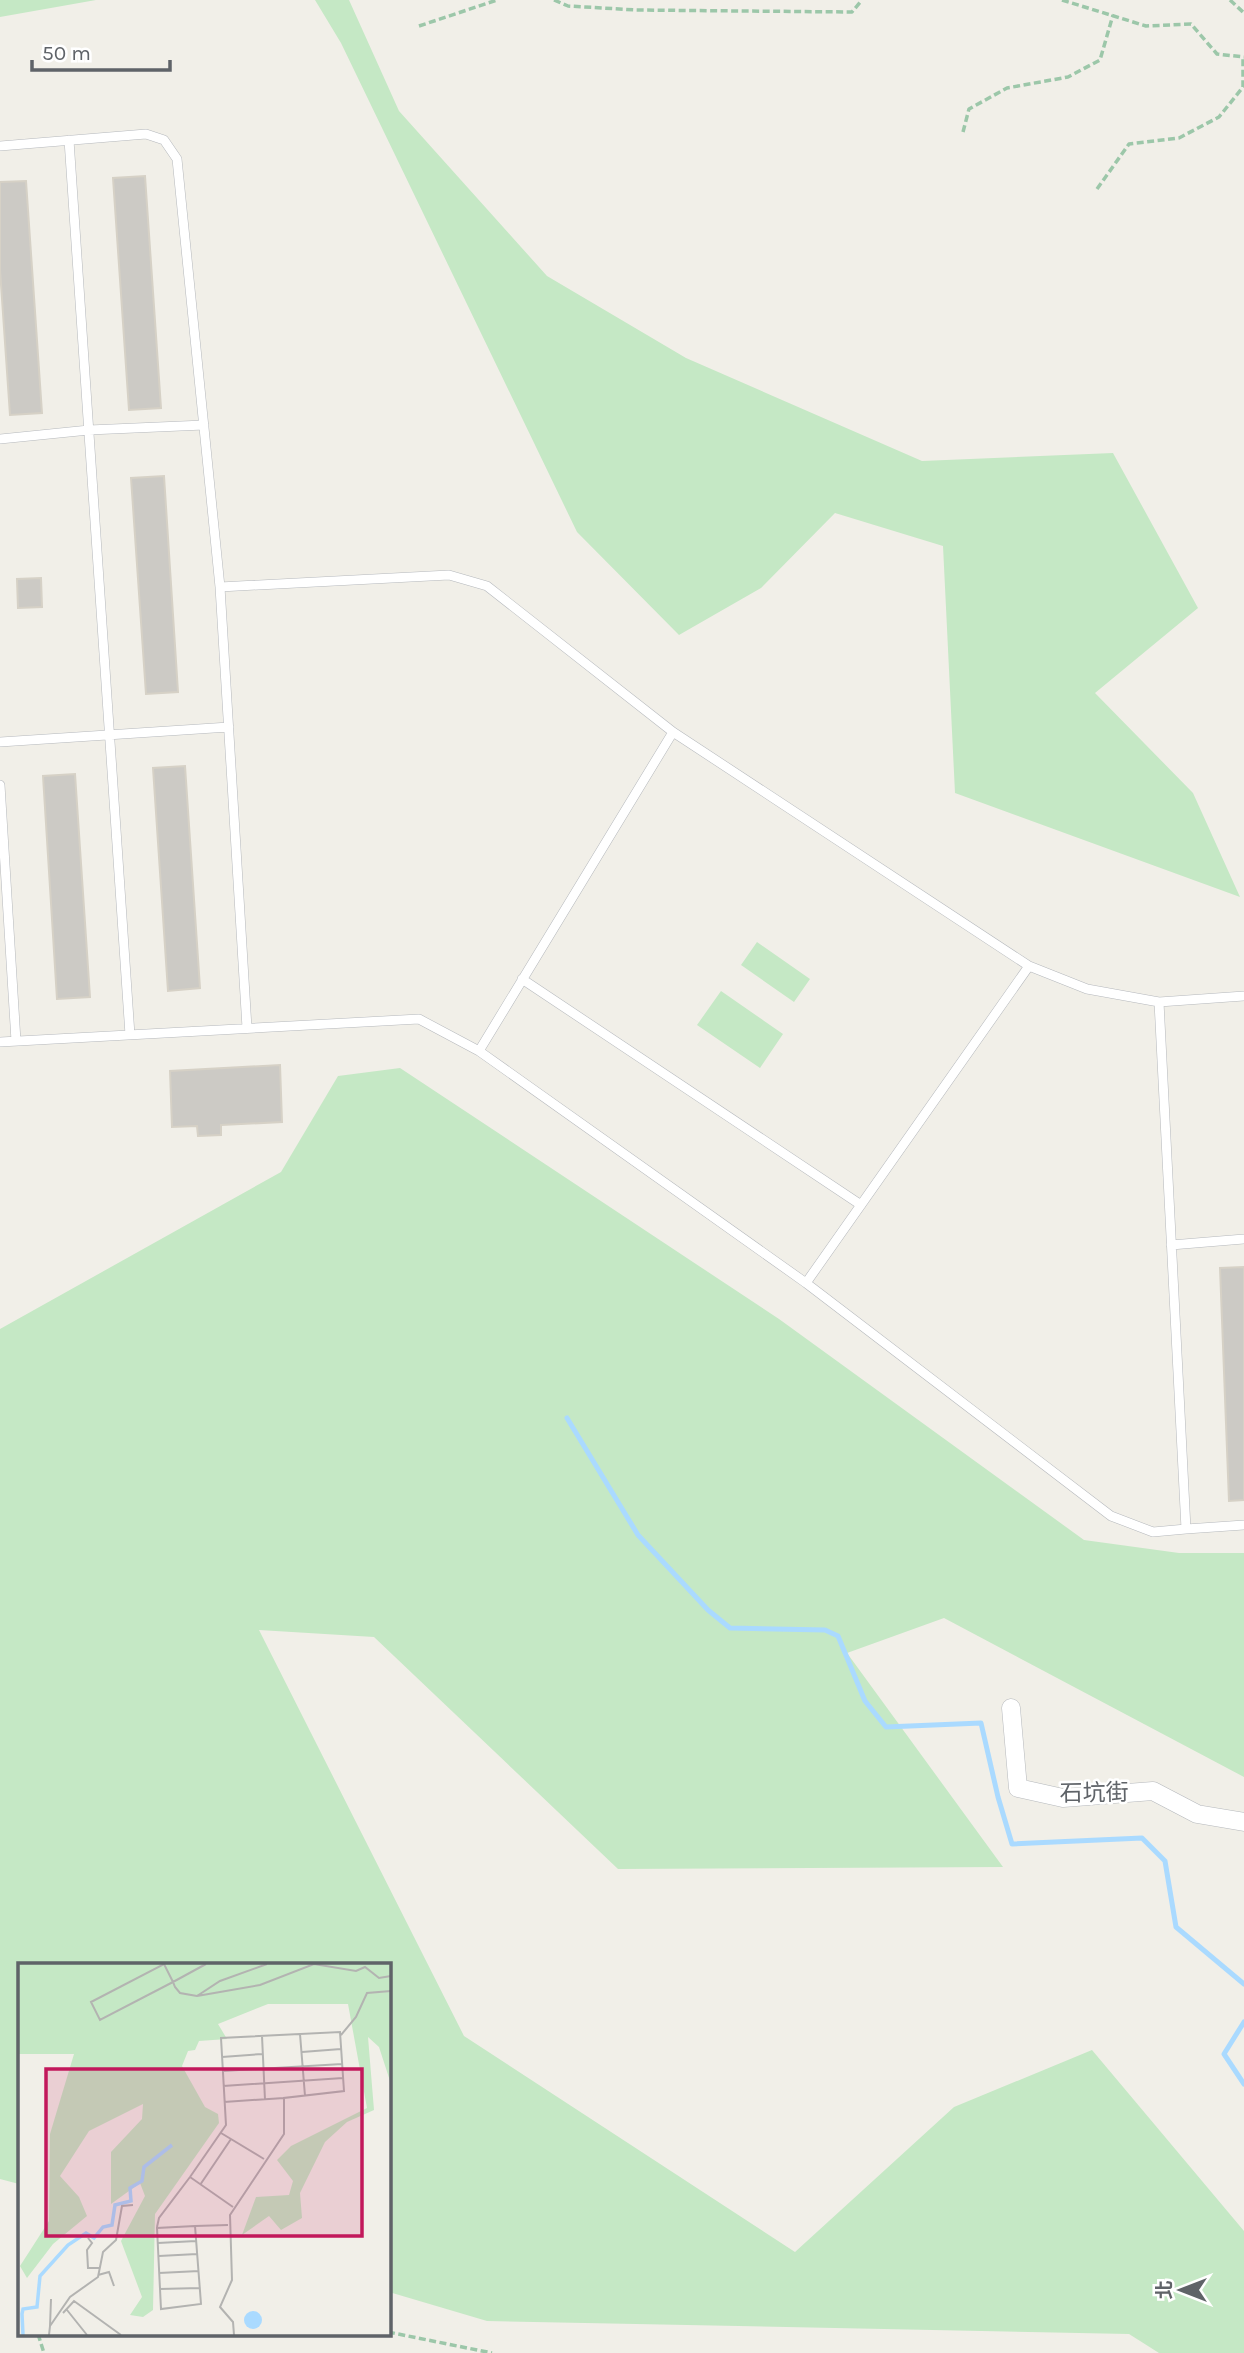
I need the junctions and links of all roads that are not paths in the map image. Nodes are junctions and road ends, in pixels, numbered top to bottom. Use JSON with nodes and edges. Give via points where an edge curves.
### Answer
{"nodes":[{"id":1,"x":69,"y":140,"type":"junction"},
{"id":2,"x":0,"y":146,"type":"edge"},
{"id":3,"x":204,"y":425,"type":"junction"},
{"id":4,"x":89,"y":430,"type":"junction"},
{"id":5,"x":0,"y":439,"type":"edge"},
{"id":6,"x":220,"y":587,"type":"junction"},
{"id":7,"x":229,"y":727,"type":"junction"},
{"id":8,"x":673,"y":732,"type":"junction"},
{"id":9,"x":110,"y":734,"type":"junction"},
{"id":10,"x":0,"y":741,"type":"edge"},
{"id":11,"x":0,"y":785,"type":"edge"},
{"id":12,"x":1029,"y":966,"type":"junction"},
{"id":13,"x":523,"y":979,"type":"junction"},
{"id":14,"x":1244,"y":996,"type":"edge"},
{"id":15,"x":1159,"y":1002,"type":"junction"},
{"id":16,"x":247,"y":1028,"type":"junction"},
{"id":17,"x":130,"y":1035,"type":"junction"},
{"id":18,"x":16,"y":1041,"type":"junction"},
{"id":19,"x":0,"y":1042,"type":"edge"},
{"id":20,"x":479,"y":1051,"type":"junction"},
{"id":21,"x":861,"y":1205,"type":"junction"},
{"id":22,"x":1244,"y":1239,"type":"edge"},
{"id":23,"x":1171,"y":1245,"type":"junction"},
{"id":24,"x":806,"y":1283,"type":"junction"},
{"id":25,"x":1244,"y":1525,"type":"edge"},
{"id":26,"x":1186,"y":1529,"type":"junction"},
{"id":27,"x":1011,"y":1708,"type":"dead end"},
{"id":28,"x":1244,"y":1822,"type":"edge"}],
"edges":[{"from":1,"to":2,"type":"lane"},
{"from":1,"to":3,"type":"lane","via":[[146,134],[164,140],[177,159]]},
{"from":1,"to":4,"type":"lane"},
{"from":3,"to":4,"type":"lane"},
{"from":3,"to":6,"type":"lane"},
{"from":4,"to":5,"type":"lane"},
{"from":4,"to":9,"type":"lane"},
{"from":6,"to":7,"type":"lane"},
{"from":6,"to":8,"type":"lane","via":[[449,575],[487,586]]},
{"from":7,"to":9,"type":"lane"},
{"from":7,"to":16,"type":"lane"},
{"from":8,"to":12,"type":"lane"},
{"from":8,"to":13,"type":"lane"},
{"from":9,"to":10,"type":"lane"},
{"from":9,"to":17,"type":"lane"},
{"from":11,"to":18,"type":"lane"},
{"from":12,"to":15,"type":"lane","via":[[1087,989]]},
{"from":12,"to":21,"type":"lane"},
{"from":13,"to":20,"type":"lane"},
{"from":13,"to":21,"type":"lane"},
{"from":14,"to":15,"type":"lane"},
{"from":15,"to":23,"type":"lane"},
{"from":16,"to":17,"type":"lane"},
{"from":16,"to":20,"type":"lane","via":[[419,1019]]},
{"from":17,"to":18,"type":"lane"},
{"from":18,"to":19,"type":"lane"},
{"from":20,"to":24,"type":"lane"},
{"from":21,"to":24,"type":"lane"},
{"from":22,"to":23,"type":"lane"},
{"from":23,"to":26,"type":"lane"},
{"from":24,"to":26,"type":"lane","via":[[1111,1517],[1153,1532]]},
{"from":25,"to":26,"type":"lane"},
{"from":27,"to":28,"type":"street","name":"石坑街","via":[[1018,1788],[1063,1798],[1153,1791],[1197,1814]]}]}
